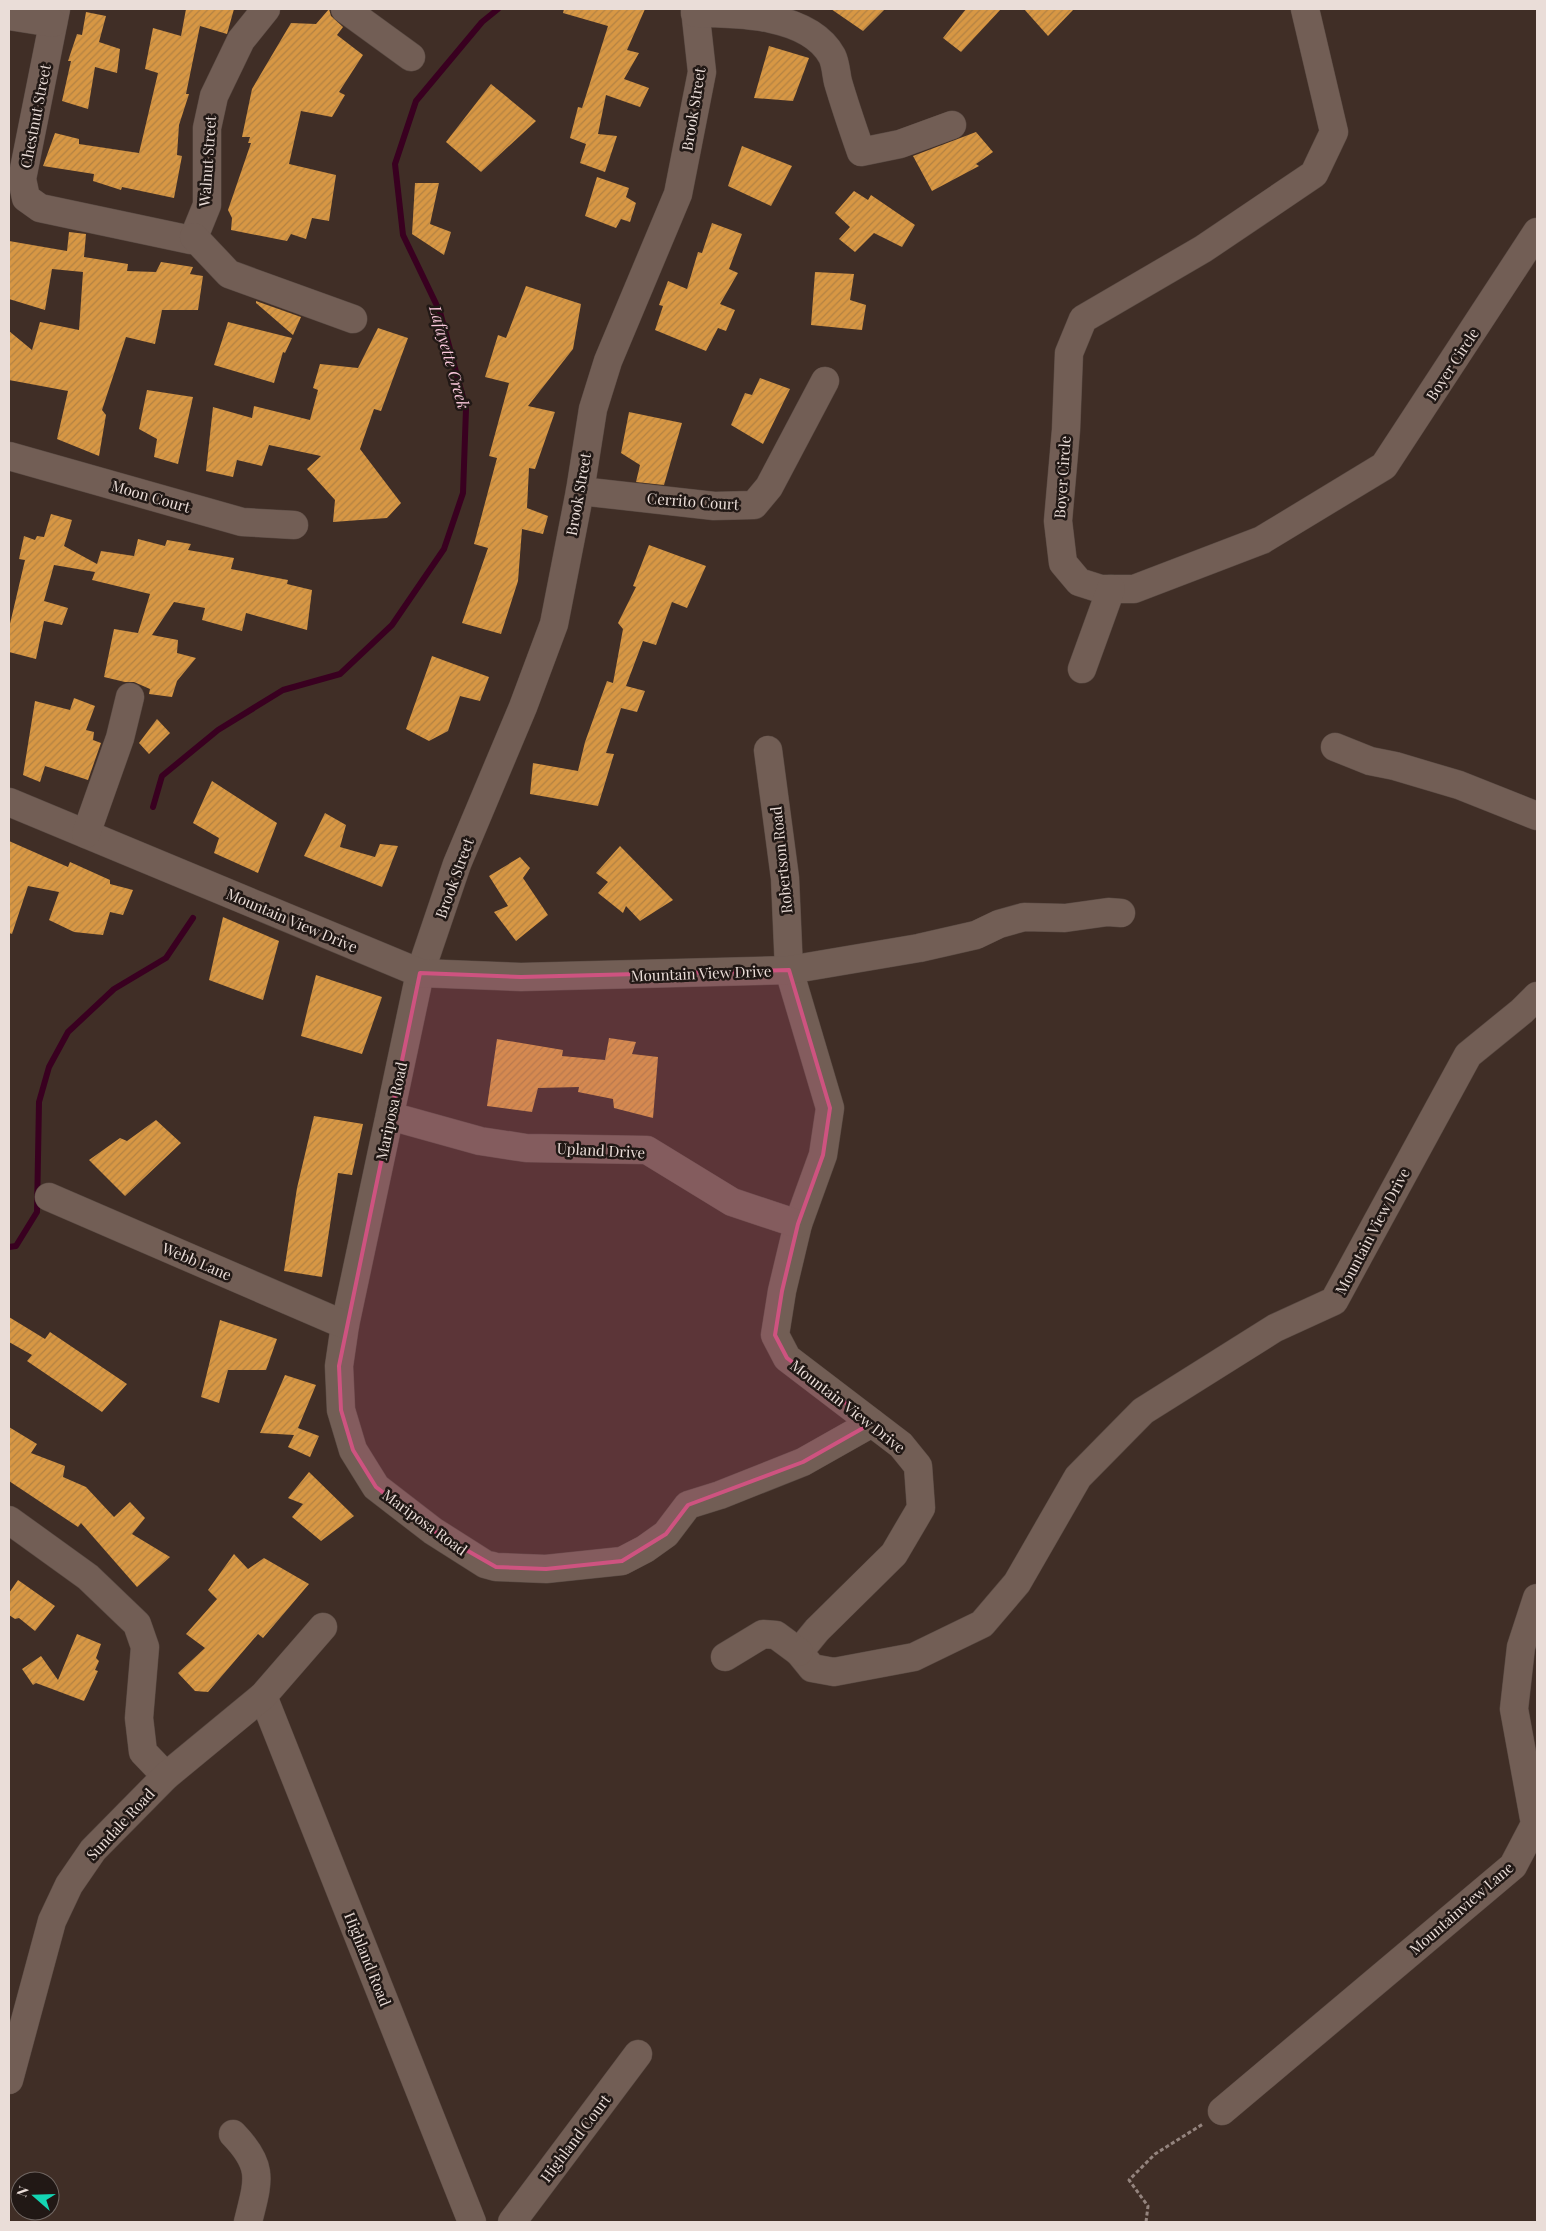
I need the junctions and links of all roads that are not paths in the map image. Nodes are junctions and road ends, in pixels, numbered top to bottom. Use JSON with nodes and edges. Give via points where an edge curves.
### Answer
{"nodes":[{"id":1,"x":266,"y":9,"type":"edge"},
{"id":2,"x":346,"y":9,"type":"edge"},
{"id":3,"x":1305,"y":9,"type":"edge"},
{"id":4,"x":695,"y":11,"type":"edge"},
{"id":5,"x":9,"y":16,"type":"edge"},
{"id":6,"x":55,"y":16,"type":"edge"},
{"id":7,"x":411,"y":57,"type":"dead end"},
{"id":8,"x":952,"y":125,"type":"dead end"},
{"id":9,"x":1537,"y":232,"type":"edge"},
{"id":10,"x":194,"y":237,"type":"junction"},
{"id":11,"x":353,"y":319,"type":"dead end"},
{"id":12,"x":825,"y":381,"type":"dead end"},
{"id":13,"x":9,"y":456,"type":"edge"},
{"id":14,"x":580,"y":491,"type":"junction"},
{"id":15,"x":294,"y":525,"type":"dead end"},
{"id":16,"x":1111,"y":589,"type":"junction"},
{"id":17,"x":1082,"y":669,"type":"dead end"},
{"id":18,"x":130,"y":698,"type":"dead end"},
{"id":19,"x":1335,"y":746,"type":"dead end"},
{"id":20,"x":768,"y":750,"type":"dead end"},
{"id":21,"x":9,"y":802,"type":"edge"},
{"id":22,"x":1537,"y":816,"type":"edge"},
{"id":23,"x":86,"y":834,"type":"junction"},
{"id":24,"x":1121,"y":913,"type":"dead end"},
{"id":25,"x":789,"y":970,"type":"junction"},
{"id":26,"x":420,"y":973,"type":"junction"},
{"id":27,"x":1537,"y":996,"type":"edge"},
{"id":28,"x":390,"y":1116,"type":"junction"},
{"id":29,"x":49,"y":1197,"type":"dead end"},
{"id":30,"x":798,"y":1224,"type":"junction"},
{"id":31,"x":345,"y":1325,"type":"junction"},
{"id":32,"x":872,"y":1423,"type":"junction"},
{"id":33,"x":9,"y":1520,"type":"edge"},
{"id":34,"x":1537,"y":1598,"type":"edge"},
{"id":35,"x":323,"y":1627,"type":"dead end"},
{"id":36,"x":799,"y":1652,"type":"junction"},
{"id":37,"x":724,"y":1657,"type":"dead end"},
{"id":38,"x":263,"y":1696,"type":"junction"},
{"id":39,"x":166,"y":1776,"type":"junction"},
{"id":40,"x":638,"y":2054,"type":"dead end"},
{"id":41,"x":9,"y":2080,"type":"edge"},
{"id":42,"x":1222,"y":2111,"type":"road end"},
{"id":43,"x":233,"y":2134,"type":"dead end"},
{"id":44,"x":248,"y":2222,"type":"edge"},
{"id":45,"x":472,"y":2222,"type":"edge"},
{"id":46,"x":512,"y":2222,"type":"edge"}],
"edges":[{"from":1,"to":10,"type":"street","name":"Walnut Street","via":[[241,40],[214,96],[207,128],[207,206]]},
{"from":2,"to":7,"type":"street"},
{"from":3,"to":16,"type":"street","name":"Boyer Circle","via":[[1334,132],[1314,174],[1203,249],[1083,320],[1069,353],[1058,521],[1063,562],[1079,582]]},
{"from":4,"to":8,"type":"street","via":[[764,18],[787,23],[816,36],[832,57],[861,152],[900,144]]},
{"from":4,"to":14,"type":"street","name":"Brook Street","via":[[702,72],[678,194],[608,361],[593,409]]},
{"from":5,"to":6,"type":"street"},
{"from":6,"to":10,"type":"street","name":"Chestnut Street","via":[[22,179],[26,198],[40,208],[191,240]]},
{"from":9,"to":16,"type":"street","name":"Boyer Circle","via":[[1384,466],[1262,540],[1134,589]]},
{"from":10,"to":11,"type":"street","via":[[229,274]]},
{"from":12,"to":14,"type":"street","name":"Cerrito Court","via":[[770,487],[754,505],[714,506]]},
{"from":13,"to":15,"type":"street","name":"Moon Court","via":[[242,522]]},
{"from":14,"to":26,"type":"street","name":"Brook Street","via":[[554,624],[457,864]]},
{"from":16,"to":17,"type":"street"},
{"from":18,"to":23,"type":"street","via":[[120,738]]},
{"from":19,"to":22,"type":"street","via":[[1370,761],[1459,785]]},
{"from":20,"to":25,"type":"street","name":"Robertson Road","via":[[785,878]]},
{"from":21,"to":23,"type":"street","name":"Mountain View Drive"},
{"from":23,"to":26,"type":"street","name":"Mountain View Drive"},
{"from":24,"to":25,"type":"street","via":[[1024,918],[999,924],[976,935],[919,948]]},
{"from":25,"to":26,"type":"street","name":"Mountain View Drive","via":[[521,977]]},
{"from":25,"to":30,"type":"street","name":"Mountain View Drive","via":[[830,1108],[823,1155]]},
{"from":26,"to":28,"type":"street","name":"Mariposa Road"},
{"from":27,"to":36,"type":"street","name":"Mountain View Drive","via":[[1468,1055],[1334,1301],[1275,1328],[1144,1410],[1078,1477],[1017,1583],[982,1624],[914,1657],[834,1672],[812,1668]]},
{"from":28,"to":30,"type":"street","name":"Upland Drive","via":[[480,1141],[526,1148],[647,1150],[732,1202]]},
{"from":28,"to":31,"type":"street","name":"Mariposa Road"},
{"from":29,"to":31,"type":"street","name":"Webb Lane"},
{"from":30,"to":32,"type":"street","name":"Mountain View Drive","via":[[775,1335],[787,1358]]},
{"from":31,"to":32,"type":"street","name":"Mariposa Road","via":[[339,1366],[341,1410],[354,1450],[376,1487],[433,1530],[496,1567],[546,1569],[622,1561],[666,1534],[688,1505],[720,1496],[803,1462]]},
{"from":32,"to":36,"type":"street","name":"Mountain View Drive","via":[[901,1445],[918,1466],[921,1508],[894,1554]]},
{"from":33,"to":39,"type":"street","via":[[88,1577],[138,1624],[144,1647],[139,1718],[143,1752]]},
{"from":34,"to":42,"type":"street","name":"Mountainview Lane","via":[[1521,1647],[1514,1709],[1535,1824],[1514,1866]]},
{"from":35,"to":38,"type":"street","name":"Sundale Road"},
{"from":36,"to":37,"type":"street","via":[[776,1635],[763,1634]]},
{"from":38,"to":39,"type":"street","name":"Sundale Road"},
{"from":38,"to":45,"type":"street","name":"Highland Road"},
{"from":39,"to":41,"type":"street","name":"Sundale Road","via":[[93,1850],[69,1885],[52,1920]]},
{"from":40,"to":46,"type":"street","name":"Highland Court"},
{"from":43,"to":44,"type":"street","via":[[254,2161],[258,2182]]}]}
